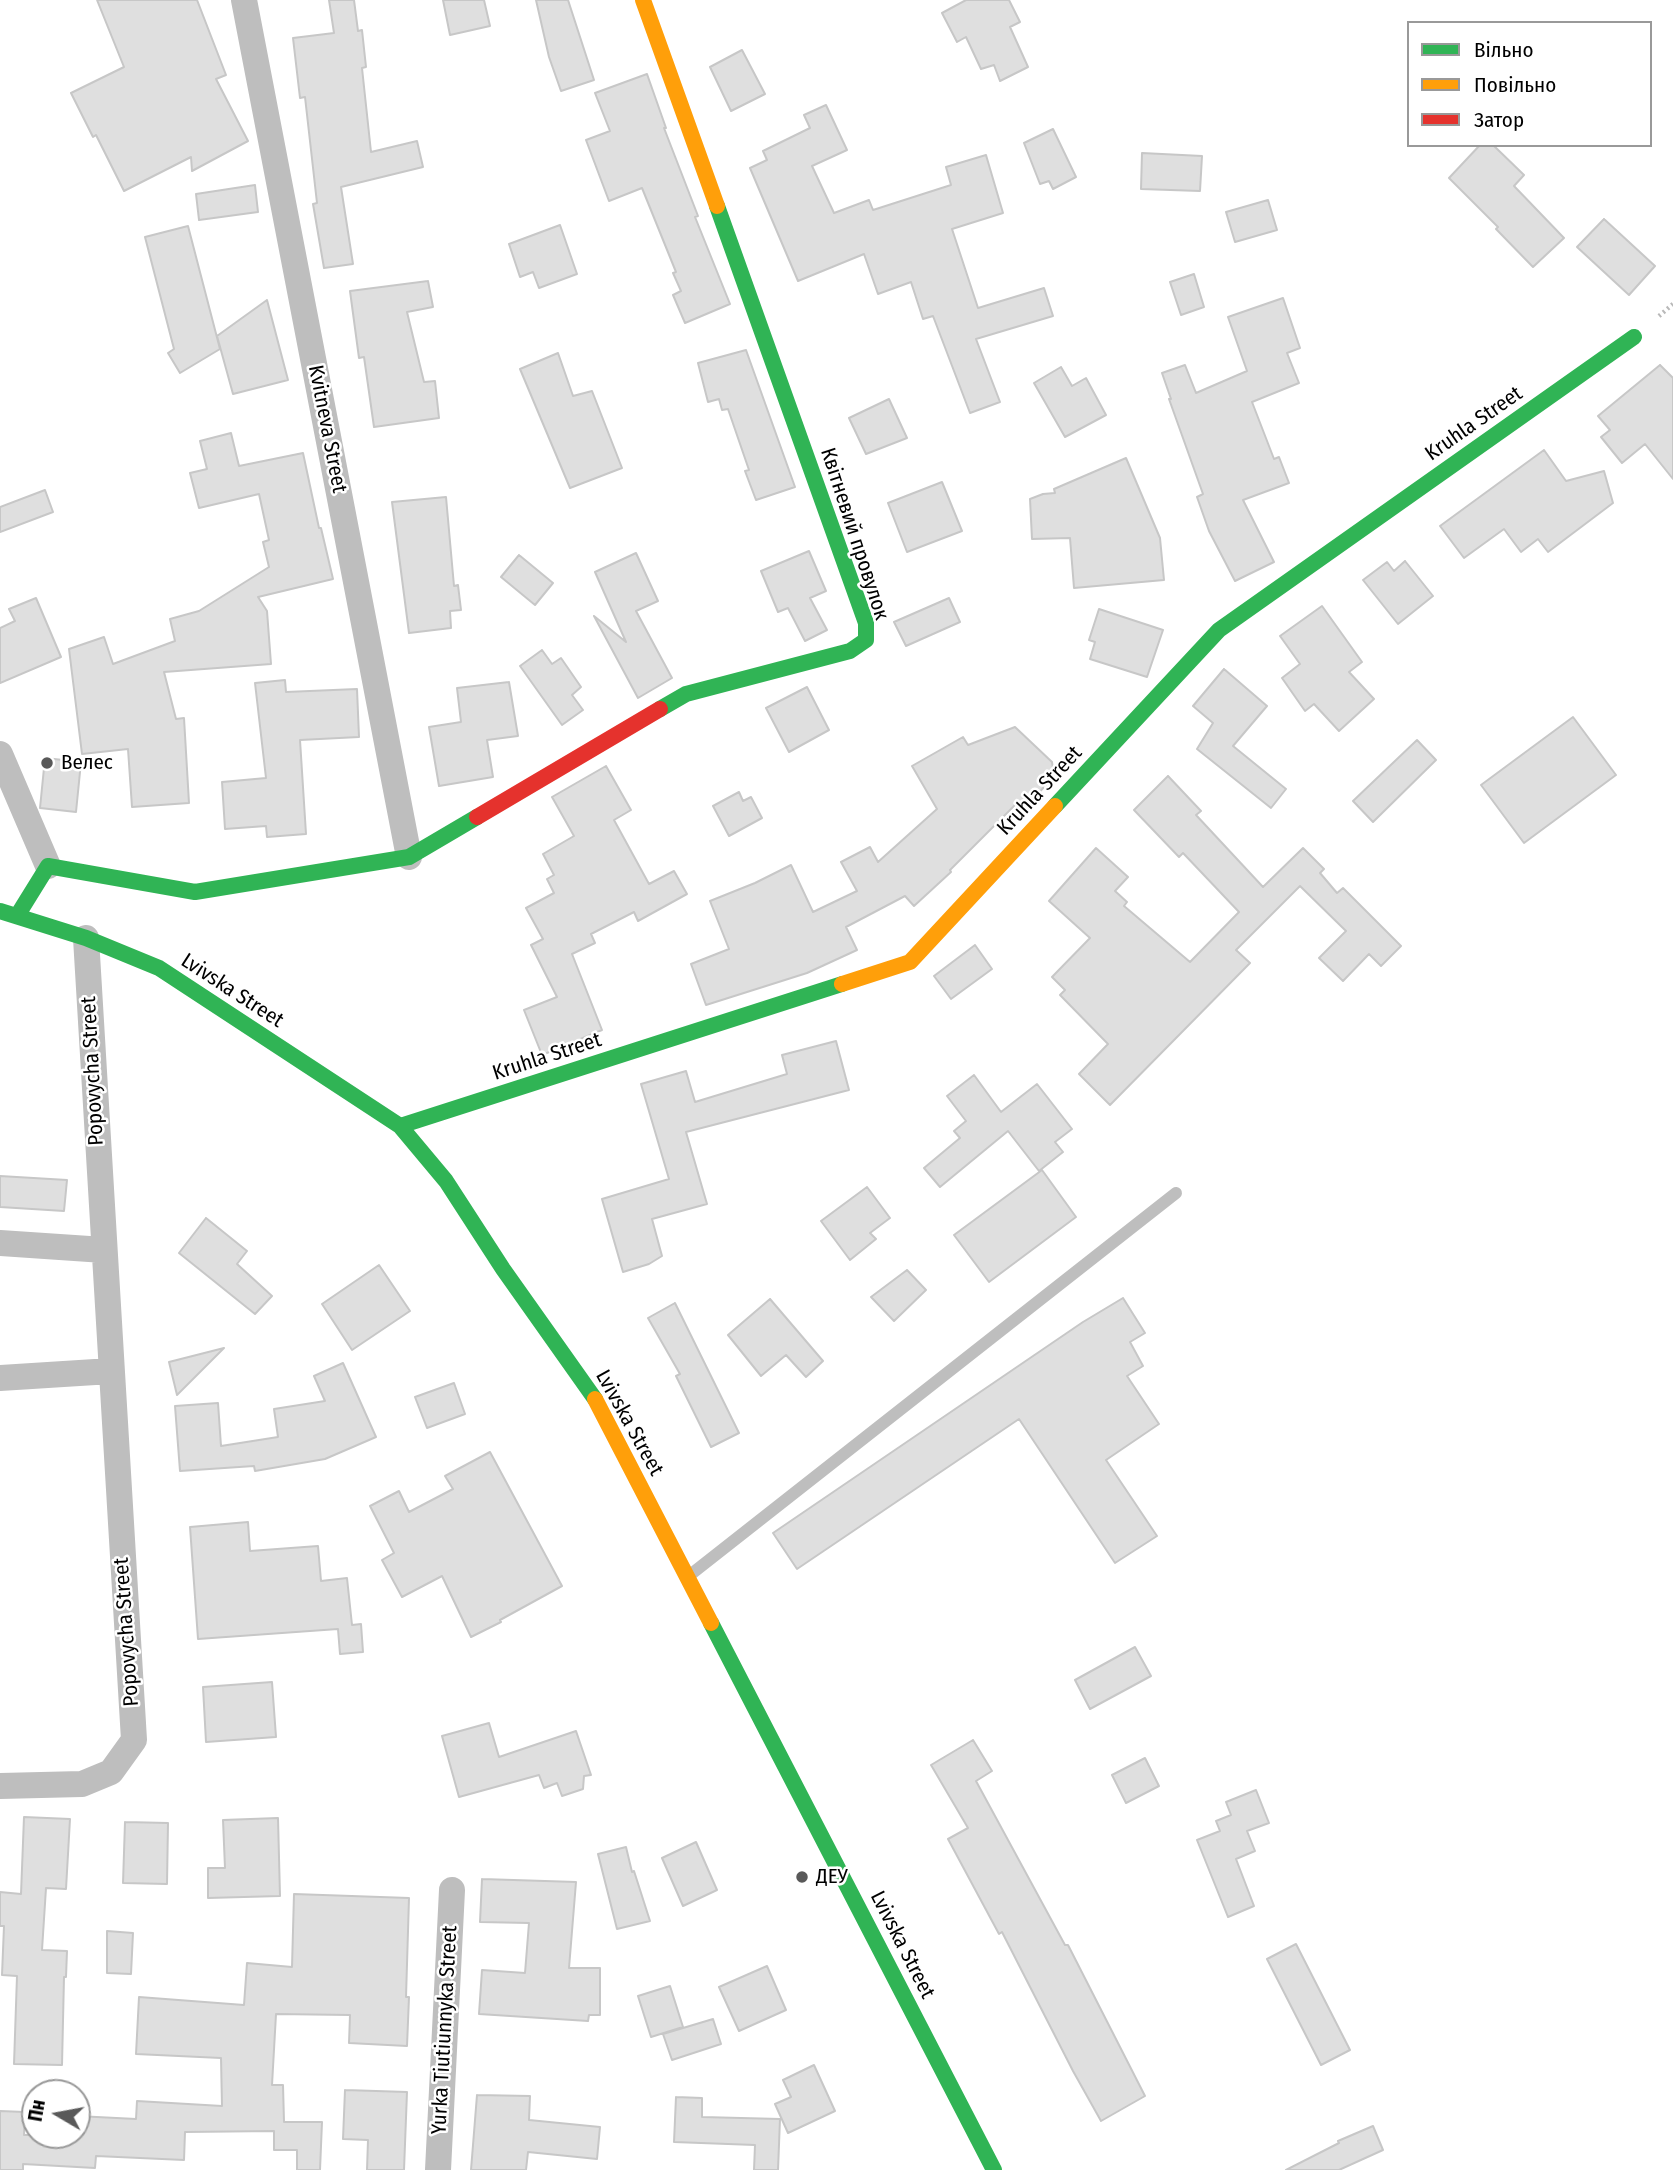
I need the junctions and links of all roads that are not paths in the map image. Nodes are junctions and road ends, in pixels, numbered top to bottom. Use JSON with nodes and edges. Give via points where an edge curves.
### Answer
{"nodes":[{"id":1,"x":643,"y":0,"type":"edge"},
{"id":2,"x":245,"y":1,"type":"edge"},
{"id":3,"x":1634,"y":337,"type":"dead end"},
{"id":4,"x":0,"y":754,"type":"edge"},
{"id":5,"x":409,"y":858,"type":"junction"},
{"id":6,"x":48,"y":866,"type":"junction"},
{"id":7,"x":0,"y":911,"type":"edge"},
{"id":8,"x":17,"y":916,"type":"junction"},
{"id":9,"x":86,"y":938,"type":"junction"},
{"id":10,"x":400,"y":1126,"type":"junction"},
{"id":11,"x":1176,"y":1193,"type":"dead end"},
{"id":12,"x":0,"y":1243,"type":"edge"},
{"id":13,"x":104,"y":1250,"type":"junction"},
{"id":14,"x":111,"y":1371,"type":"junction"},
{"id":15,"x":0,"y":1378,"type":"edge"},
{"id":16,"x":687,"y":1577,"type":"junction"},
{"id":17,"x":0,"y":1786,"type":"edge"},
{"id":18,"x":452,"y":1890,"type":"dead end"},
{"id":19,"x":438,"y":2170,"type":"edge"},
{"id":20,"x":995,"y":2170,"type":"edge"}],
"edges":[{"from":1,"to":5,"type":"street","name":"Квітневий провулок","via":[[866,623],[866,640],[850,651],[685,694]]},
{"from":2,"to":5,"type":"street","name":"Kvitneva Street"},
{"from":3,"to":10,"type":"street","name":"Kruhla Street","via":[[1219,630],[910,962]]},
{"from":4,"to":6,"type":"street"},
{"from":5,"to":6,"type":"street","via":[[195,892]]},
{"from":6,"to":8,"type":"street"},
{"from":7,"to":8,"type":"street","name":"Lvivska Street"},
{"from":8,"to":9,"type":"street","name":"Lvivska Street"},
{"from":9,"to":10,"type":"street","name":"Lvivska Street","via":[[159,968]]},
{"from":9,"to":13,"type":"street","name":"Popovycha Street"},
{"from":10,"to":16,"type":"street","name":"Lvivska Street","via":[[446,1181],[502,1269],[590,1390]]},
{"from":11,"to":16,"type":"lane"},
{"from":12,"to":13,"type":"street"},
{"from":13,"to":14,"type":"street","name":"Popovycha Street"},
{"from":14,"to":15,"type":"street"},
{"from":14,"to":17,"type":"street","name":"Popovycha Street","via":[[134,1740],[111,1772],[82,1784]]},
{"from":16,"to":20,"type":"street","name":"Lvivska Street"},
{"from":18,"to":19,"type":"street","name":"Yurka Tiutiunnyka Street"}]}
